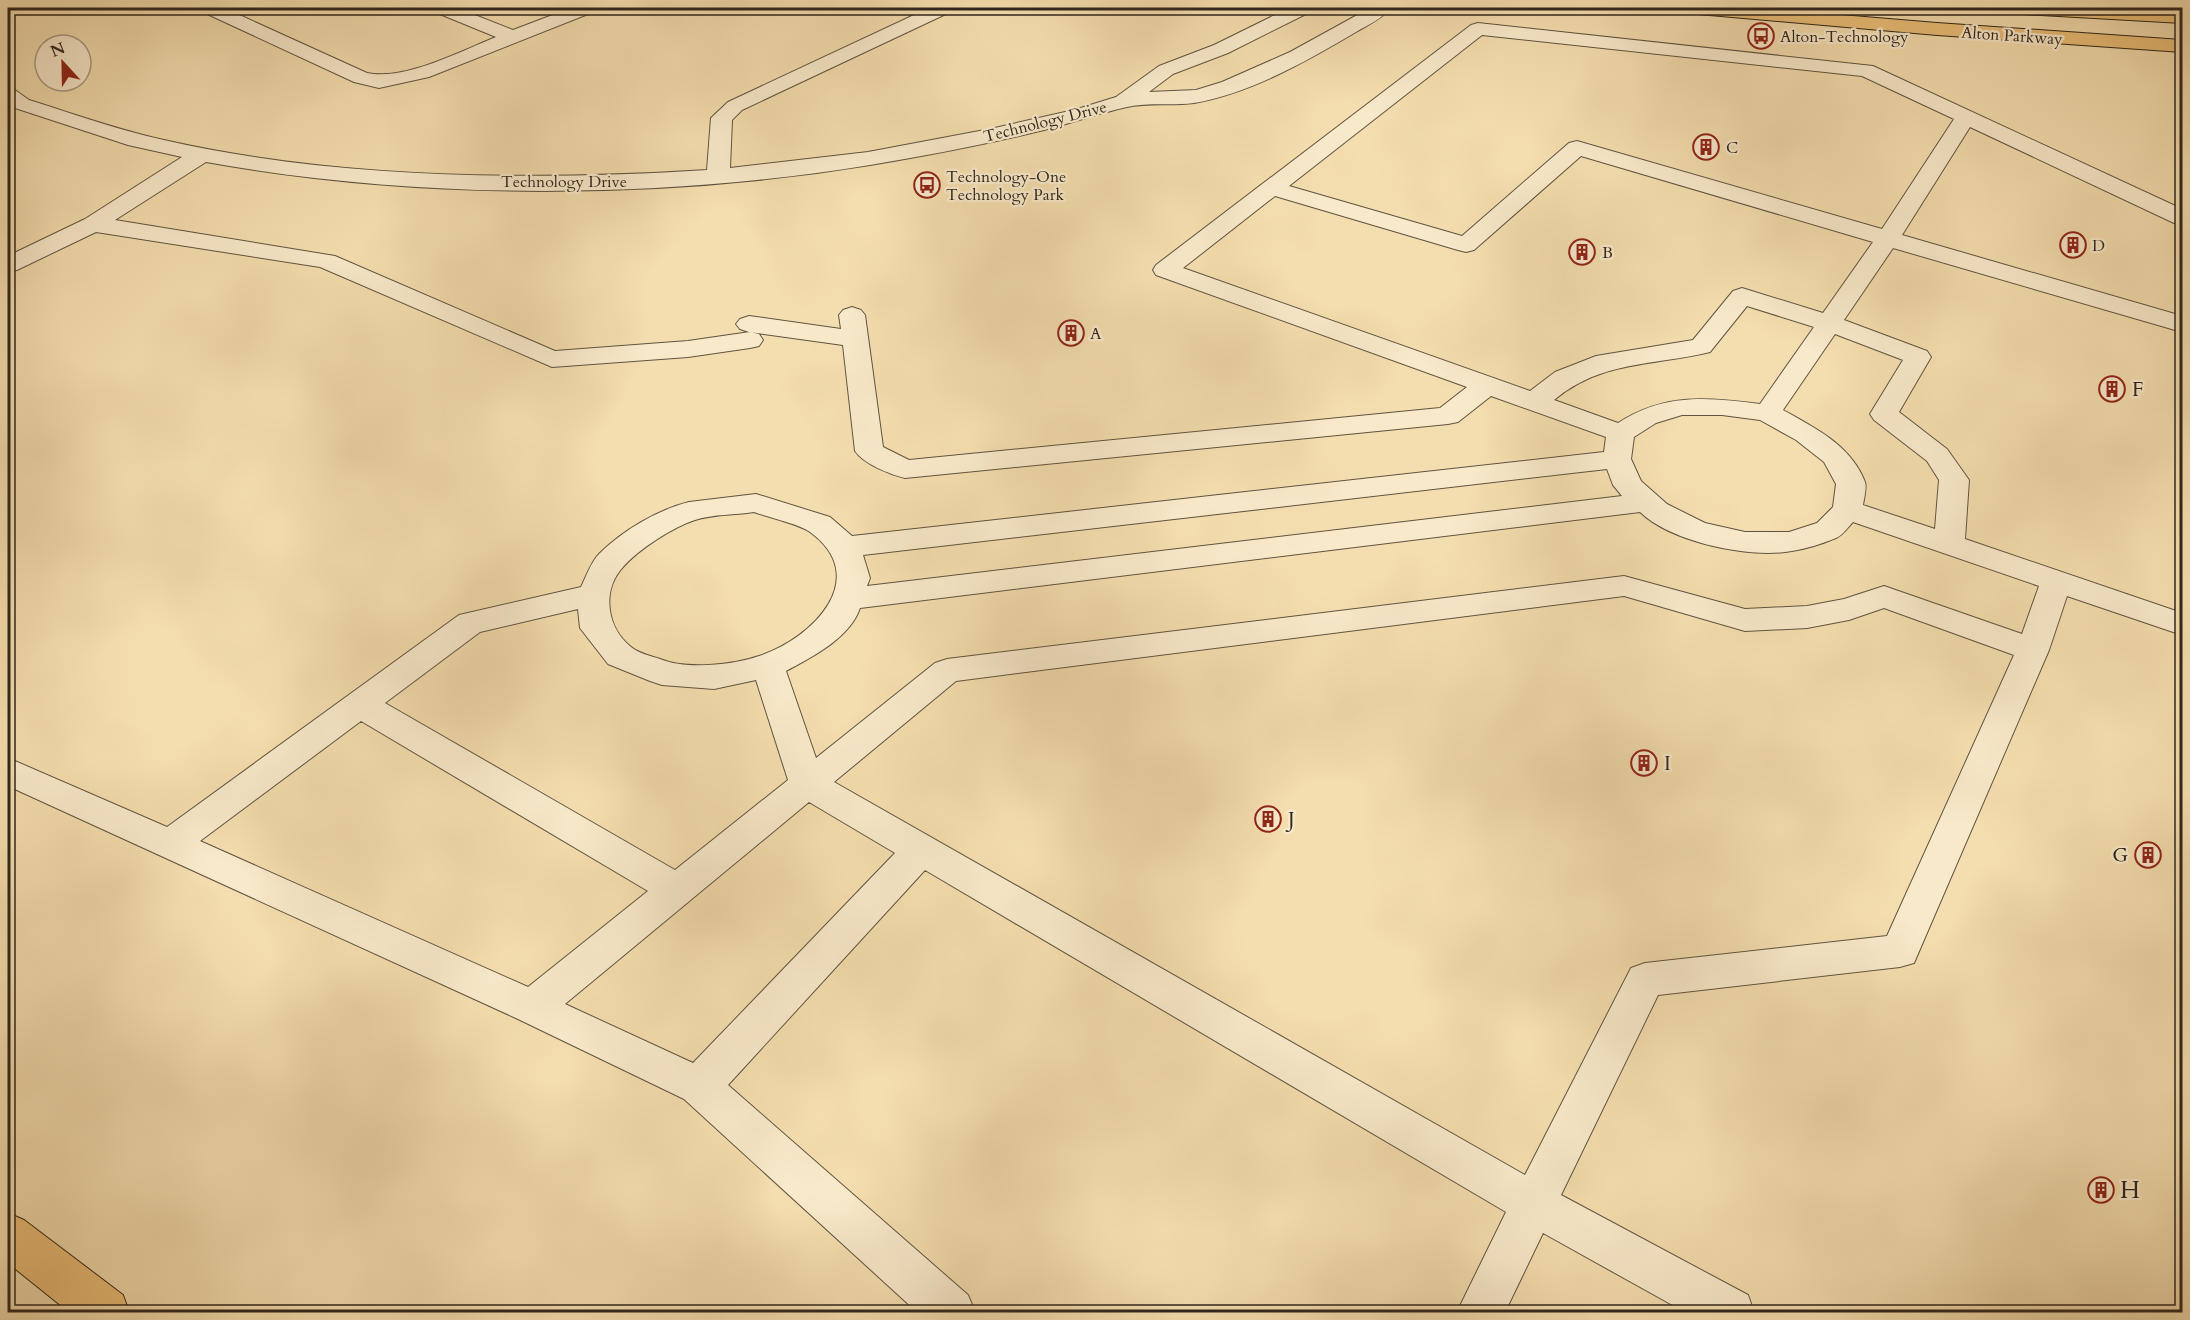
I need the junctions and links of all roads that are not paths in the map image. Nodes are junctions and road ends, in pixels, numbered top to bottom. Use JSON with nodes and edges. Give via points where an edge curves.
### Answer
{"nodes":[{"id":1,"x":210,"y":8,"type":"edge"},
{"id":2,"x":442,"y":8,"type":"edge"},
{"id":3,"x":586,"y":8,"type":"edge"},
{"id":4,"x":943,"y":8,"type":"edge"},
{"id":5,"x":1303,"y":8,"type":"edge"},
{"id":6,"x":1382,"y":8,"type":"edge"},
{"id":7,"x":1698,"y":8,"type":"edge"},
{"id":8,"x":2022,"y":8,"type":"edge"},
{"id":9,"x":236,"y":13,"type":"edge"},
{"id":10,"x":2182,"y":17,"type":"edge"},
{"id":11,"x":513,"y":37,"type":"junction"},
{"id":12,"x":2182,"y":46,"type":"edge"},
{"id":13,"x":8,"y":94,"type":"edge"},
{"id":14,"x":1125,"y":101,"type":"junction"},
{"id":15,"x":1966,"y":117,"type":"junction"},
{"id":16,"x":203,"y":154,"type":"junction"},
{"id":17,"x":718,"y":175,"type":"junction"},
{"id":18,"x":1272,"y":188,"type":"junction"},
{"id":19,"x":2182,"y":218,"type":"edge"},
{"id":20,"x":93,"y":224,"type":"junction"},
{"id":21,"x":1888,"y":238,"type":"junction"},
{"id":22,"x":8,"y":265,"type":"edge"},
{"id":23,"x":1829,"y":323,"type":"junction"},
{"id":24,"x":2182,"y":324,"type":"edge"},
{"id":25,"x":1487,"y":385,"type":"junction"},
{"id":26,"x":1534,"y":402,"type":"junction"},
{"id":27,"x":1767,"y":413,"type":"junction"},
{"id":28,"x":1619,"y":446,"type":"junction"},
{"id":29,"x":1646,"y":502,"type":"junction"},
{"id":30,"x":1848,"y":510,"type":"junction"},
{"id":31,"x":1949,"y":544,"type":"junction"},
{"id":32,"x":845,"y":547,"type":"junction"},
{"id":33,"x":2056,"y":581,"type":"junction"},
{"id":34,"x":592,"y":595,"type":"junction"},
{"id":35,"x":848,"y":599,"type":"junction"},
{"id":36,"x":2182,"y":624,"type":"edge"},
{"id":37,"x":2033,"y":650,"type":"junction"},
{"id":38,"x":768,"y":666,"type":"junction"},
{"id":39,"x":359,"y":704,"type":"junction"},
{"id":40,"x":8,"y":771,"type":"edge"},
{"id":41,"x":807,"y":784,"type":"junction"},
{"id":42,"x":170,"y":844,"type":"junction"},
{"id":43,"x":921,"y":850,"type":"junction"},
{"id":44,"x":677,"y":889,"type":"junction"},
{"id":45,"x":532,"y":1007,"type":"junction"},
{"id":46,"x":699,"y":1086,"type":"junction"},
{"id":47,"x":1534,"y":1204,"type":"junction"},
{"id":48,"x":8,"y":1235,"type":"edge"},
{"id":49,"x":106,"y":1312,"type":"edge"},
{"id":50,"x":951,"y":1312,"type":"edge"},
{"id":51,"x":1480,"y":1312,"type":"edge"},
{"id":52,"x":1731,"y":1312,"type":"edge"}],
"edges":[{"from":1,"to":9,"type":"street"},
{"from":2,"to":11,"type":"street"},
{"from":3,"to":11,"type":"street"},
{"from":4,"to":17,"type":"street","via":[[735,106],[723,118]]},
{"from":5,"to":14,"type":"street","name":"Technology Drive","via":[[1230,45],[1166,70]]},
{"from":6,"to":14,"type":"street","name":"Technology Drive","via":[[1313,48],[1203,95]]},
{"from":7,"to":12,"type":"main road","name":"Alton Parkway"},
{"from":8,"to":10,"type":"main road","name":"Alton Parkway"},
{"from":9,"to":11,"type":"street","via":[[361,78],[379,82],[422,73]]},
{"from":13,"to":16,"type":"street","name":"Technology Drive","via":[[22,104],[138,140]]},
{"from":14,"to":17,"type":"street","name":"Technology Drive","via":[[926,149],[808,167]]},
{"from":15,"to":18,"type":"street","via":[[1866,70],[1478,29]]},
{"from":15,"to":19,"type":"street"},
{"from":15,"to":21,"type":"street"},
{"from":16,"to":17,"type":"street","name":"Technology Drive","via":[[302,170],[410,179],[524,183]]},
{"from":16,"to":20,"type":"street"},
{"from":18,"to":21,"type":"street","via":[[1466,245],[1577,148]]},
{"from":18,"to":25,"type":"street","via":[[1165,270]]},
{"from":20,"to":22,"type":"street"},
{"from":20,"to":25,"type":"street","via":[[326,261],[552,359],[688,349],[750,332],[854,327],[869,451],[905,469],[1448,416]]},
{"from":21,"to":23,"type":"street"},
{"from":21,"to":24,"type":"street"},
{"from":23,"to":26,"type":"street","via":[[1742,296],[1701,346],[1605,362],[1564,378]]},
{"from":23,"to":27,"type":"street"},
{"from":23,"to":31,"type":"street","via":[[1918,357],[1884,414],[1937,455],[1954,480]]},
{"from":25,"to":26,"type":"street"},
{"from":26,"to":28,"type":"street"},
{"from":27,"to":28,"type":"street","via":[[1680,407],[1646,417]]},
{"from":27,"to":30,"type":"street","via":[[1806,434],[1836,457],[1851,484]]},
{"from":28,"to":29,"type":"street","via":[[1628,485]]},
{"from":28,"to":32,"type":"street"},
{"from":29,"to":30,"type":"street","via":[[1696,531],[1745,542],[1791,542],[1828,530]]},
{"from":29,"to":35,"type":"street"},
{"from":30,"to":31,"type":"street"},
{"from":31,"to":33,"type":"street"},
{"from":32,"to":34,"type":"street","via":[[819,524],[756,504],[689,511],[642,535],[609,562]]},
{"from":32,"to":35,"type":"street","via":[[854,578]]},
{"from":33,"to":36,"type":"street"},
{"from":33,"to":37,"type":"street"},
{"from":34,"to":38,"type":"street","via":[[596,628],[620,656],[662,673],[714,677]]},
{"from":34,"to":39,"type":"street","via":[[470,623]]},
{"from":35,"to":38,"type":"street","via":[[843,612],[813,643]]},
{"from":37,"to":41,"type":"street","via":[[1884,597],[1807,617],[1746,620],[1624,586],[947,671]]},
{"from":37,"to":47,"type":"street","via":[[1900,951],[1646,980]]},
{"from":38,"to":41,"type":"street"},
{"from":39,"to":42,"type":"street"},
{"from":39,"to":44,"type":"street"},
{"from":40,"to":42,"type":"street"},
{"from":41,"to":43,"type":"street"},
{"from":41,"to":44,"type":"street"},
{"from":42,"to":45,"type":"street"},
{"from":43,"to":46,"type":"street"},
{"from":43,"to":47,"type":"street"},
{"from":44,"to":45,"type":"street"},
{"from":45,"to":46,"type":"street"},
{"from":46,"to":50,"type":"street"},
{"from":47,"to":51,"type":"street"},
{"from":47,"to":52,"type":"street"},
{"from":48,"to":49,"type":"main road"}]}
